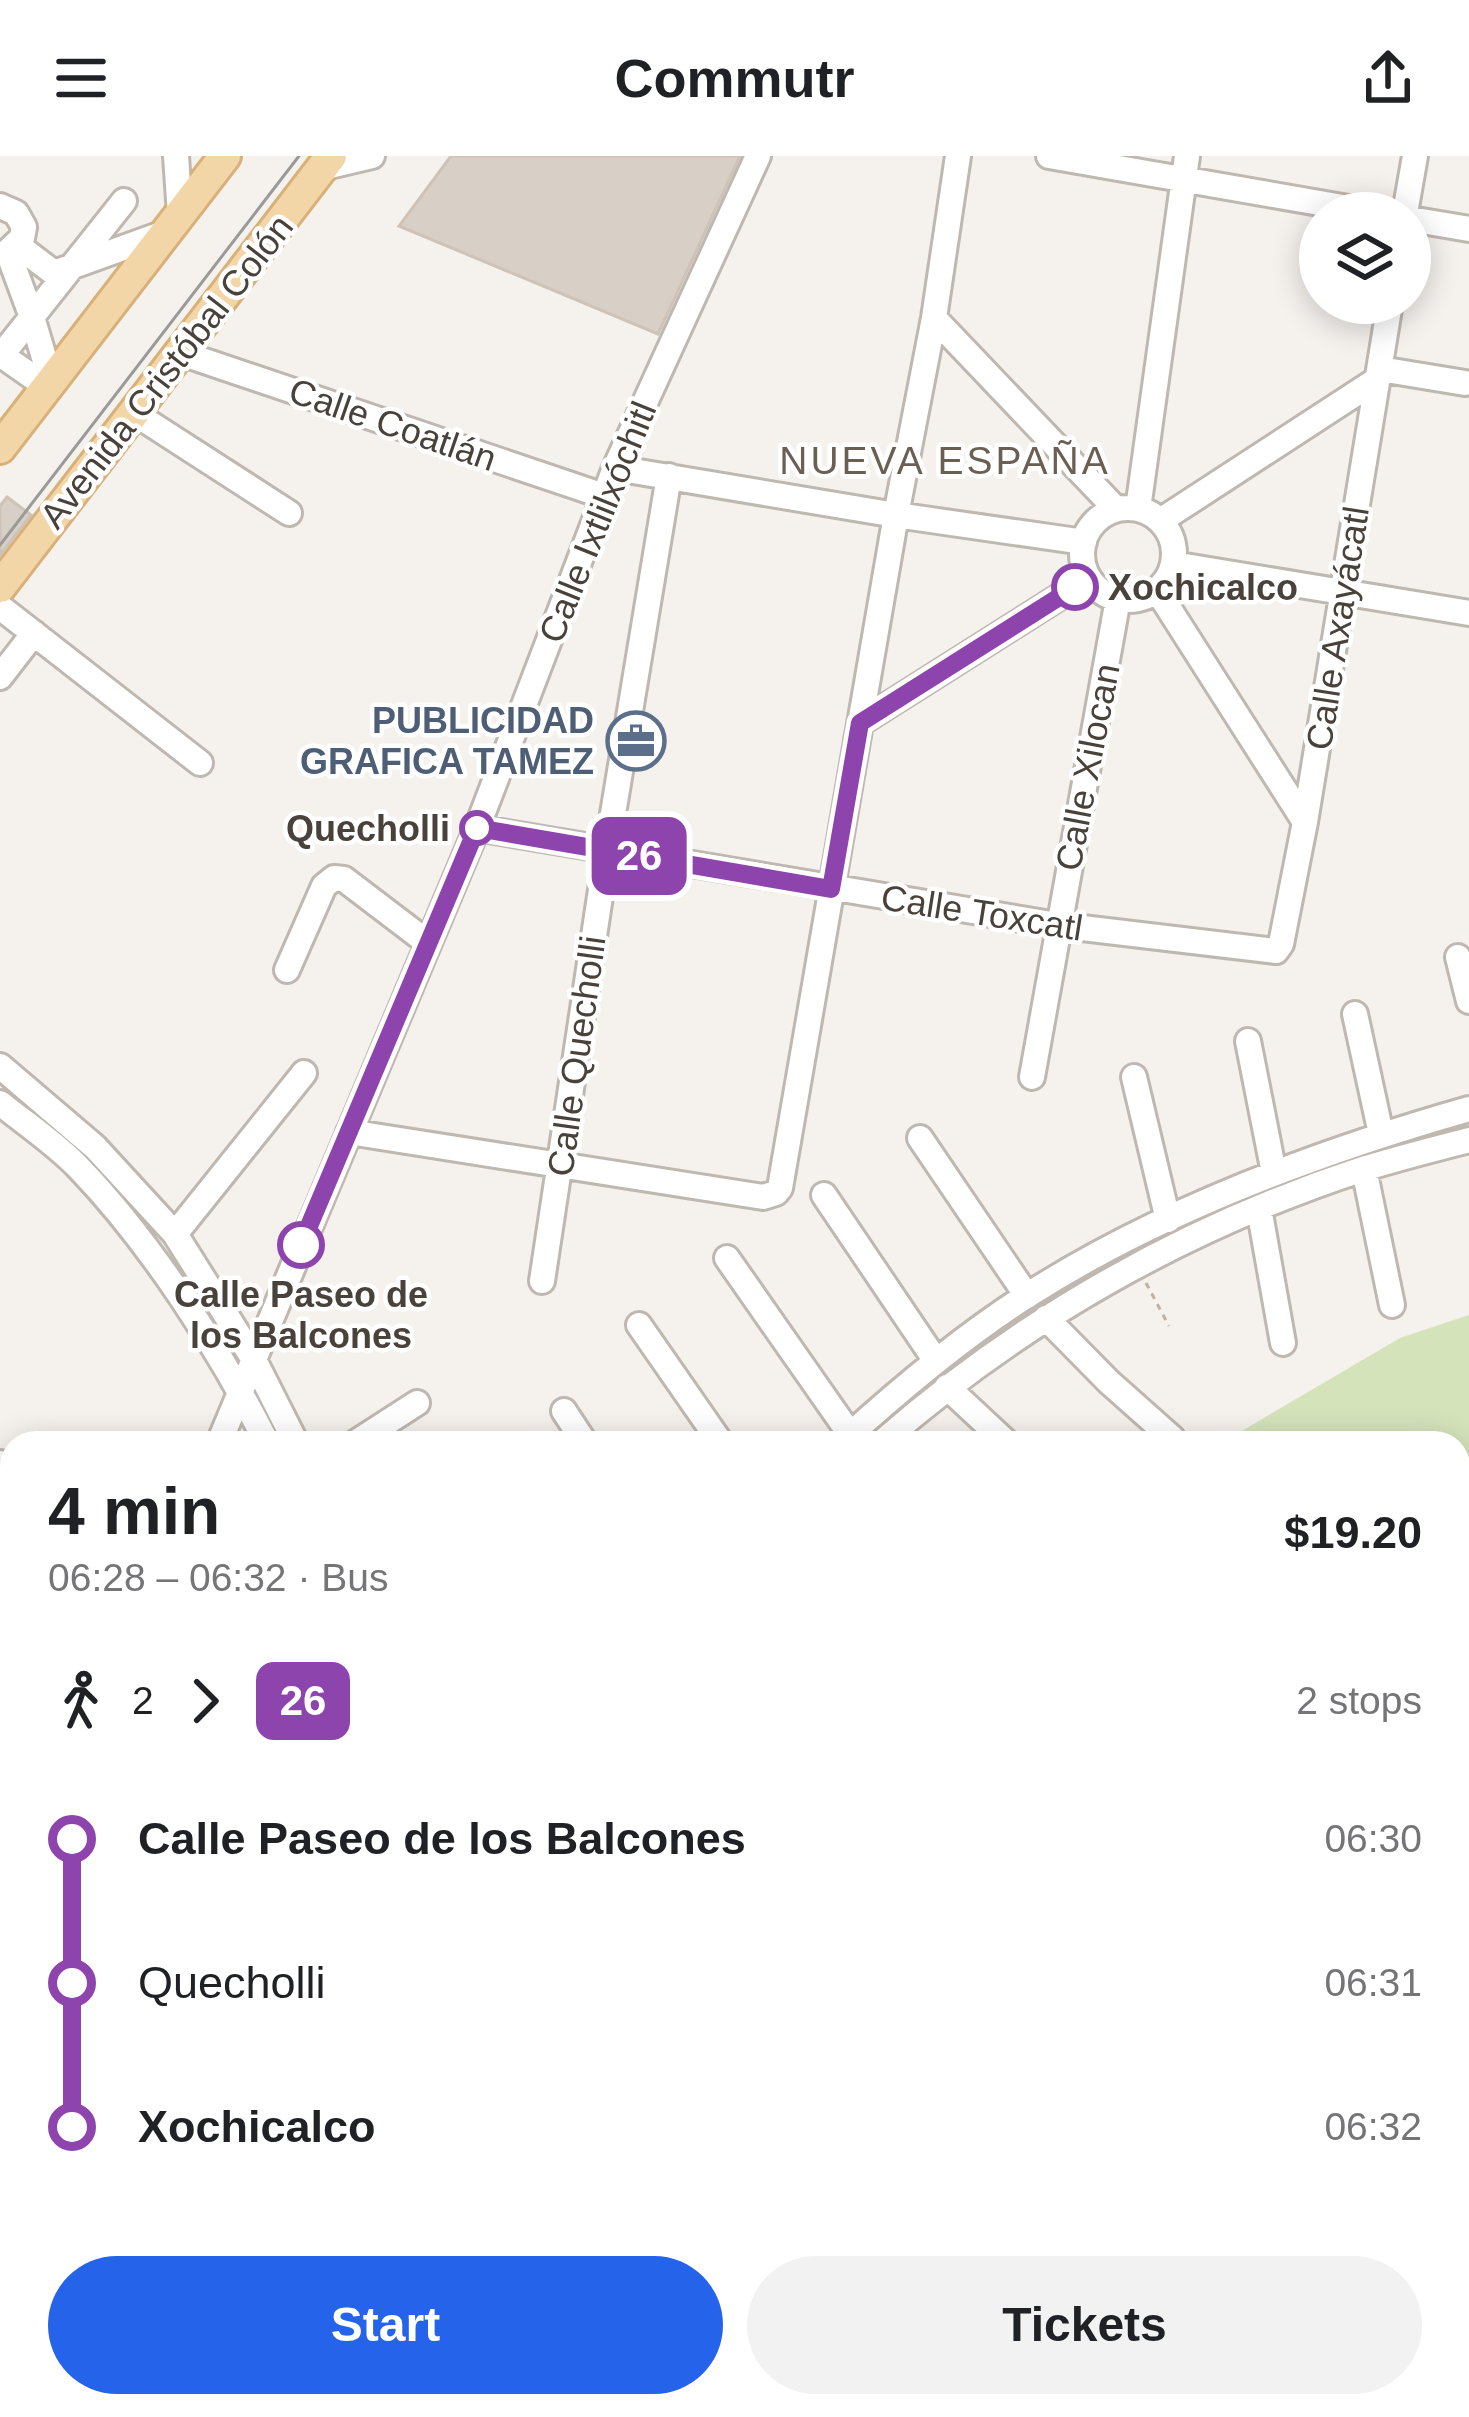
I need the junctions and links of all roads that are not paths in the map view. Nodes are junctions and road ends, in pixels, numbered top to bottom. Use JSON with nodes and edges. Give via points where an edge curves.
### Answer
{"nodes":[{"id":1,"x":176,"y":156,"type":"edge"},
{"id":2,"x":225,"y":156,"type":"edge"},
{"id":3,"x":372,"y":156,"type":"edge"},
{"id":4,"x":758,"y":156,"type":"edge"},
{"id":5,"x":958,"y":156,"type":"edge"},
{"id":6,"x":1049,"y":156,"type":"edge"},
{"id":7,"x":1414,"y":156,"type":"edge"},
{"id":8,"x":326,"y":162,"type":"edge"},
{"id":9,"x":1185,"y":168,"type":"edge"},
{"id":10,"x":1410,"y":192,"type":"edge"},
{"id":11,"x":1299,"y":195,"type":"edge"},
{"id":12,"x":124,"y":201,"type":"dead end"},
{"id":13,"x":0,"y":206,"type":"edge"},
{"id":14,"x":1431,"y":221,"type":"edge"},
{"id":15,"x":173,"y":224,"type":"junction"},
{"id":16,"x":1469,"y":229,"type":"edge"},
{"id":17,"x":8,"y":251,"type":"edge"},
{"id":18,"x":72,"y":267,"type":"junction"},
{"id":19,"x":32,"y":317,"type":"junction"},
{"id":20,"x":934,"y":318,"type":"junction"},
{"id":21,"x":1387,"y":324,"type":"edge"},
{"id":22,"x":4,"y":351,"type":"edge"},
{"id":23,"x":181,"y":353,"type":"junction"},
{"id":24,"x":1379,"y":374,"type":"junction"},
{"id":25,"x":1465,"y":383,"type":"dead end"},
{"id":26,"x":48,"y":386,"type":"junction"},
{"id":27,"x":0,"y":410,"type":"edge"},
{"id":28,"x":134,"y":412,"type":"junction"},
{"id":29,"x":0,"y":448,"type":"edge"},
{"id":30,"x":615,"y":468,"type":"junction"},
{"id":31,"x":669,"y":476,"type":"junction"},
{"id":32,"x":604,"y":496,"type":"junction"},
{"id":33,"x":289,"y":513,"type":"dead end"},
{"id":34,"x":1138,"y":513,"type":"junction"},
{"id":35,"x":896,"y":515,"type":"junction"},
{"id":36,"x":1084,"y":542,"type":"junction"},
{"id":37,"x":1173,"y":564,"type":"junction"},
{"id":38,"x":1089,"y":578,"type":"junction"},
{"id":39,"x":0,"y":586,"type":"edge"},
{"id":40,"x":1157,"y":590,"type":"junction"},
{"id":41,"x":1344,"y":591,"type":"junction"},
{"id":42,"x":1118,"y":599,"type":"junction"},
{"id":43,"x":0,"y":607,"type":"edge"},
{"id":44,"x":1469,"y":613,"type":"edge"},
{"id":45,"x":34,"y":633,"type":"junction"},
{"id":46,"x":0,"y":677,"type":"edge"},
{"id":47,"x":860,"y":723,"type":"junction"},
{"id":48,"x":200,"y":763,"type":"dead end"},
{"id":49,"x":1305,"y":822,"type":"junction"},
{"id":50,"x":477,"y":828,"type":"junction"},
{"id":51,"x":607,"y":850,"type":"junction"},
{"id":52,"x":831,"y":889,"type":"junction"},
{"id":53,"x":1057,"y":925,"type":"junction"},
{"id":54,"x":428,"y":943,"type":"junction"},
{"id":55,"x":1276,"y":951,"type":"joint"},
{"id":56,"x":1458,"y":957,"type":"dead end"},
{"id":57,"x":287,"y":970,"type":"dead end"},
{"id":58,"x":1469,"y":1001,"type":"edge"},
{"id":59,"x":1354,"y":1015,"type":"dead end"},
{"id":60,"x":1248,"y":1041,"type":"dead end"},
{"id":61,"x":0,"y":1066,"type":"edge"},
{"id":62,"x":304,"y":1073,"type":"dead end"},
{"id":63,"x":1032,"y":1076,"type":"dead end"},
{"id":64,"x":1134,"y":1076,"type":"dead end"},
{"id":65,"x":0,"y":1103,"type":"edge"},
{"id":66,"x":1469,"y":1109,"type":"edge"},
{"id":67,"x":349,"y":1132,"type":"junction"},
{"id":68,"x":1381,"y":1134,"type":"junction"},
{"id":69,"x":920,"y":1138,"type":"dead end"},
{"id":70,"x":1469,"y":1140,"type":"edge"},
{"id":71,"x":560,"y":1165,"type":"junction"},
{"id":72,"x":1364,"y":1168,"type":"junction"},
{"id":73,"x":1274,"y":1173,"type":"junction"},
{"id":74,"x":824,"y":1195,"type":"dead end"},
{"id":75,"x":1259,"y":1208,"type":"junction"},
{"id":76,"x":1168,"y":1220,"type":"junction"},
{"id":77,"x":175,"y":1234,"type":"junction"},
{"id":78,"x":727,"y":1258,"type":"dead end"},
{"id":79,"x":542,"y":1281,"type":"dead end"},
{"id":80,"x":1027,"y":1295,"type":"junction"},
{"id":81,"x":1392,"y":1305,"type":"dead end"},
{"id":82,"x":1046,"y":1318,"type":"junction"},
{"id":83,"x":639,"y":1325,"type":"dead end"},
{"id":84,"x":1283,"y":1342,"type":"dead end"},
{"id":85,"x":253,"y":1358,"type":"junction"},
{"id":86,"x":936,"y":1361,"type":"junction"},
{"id":87,"x":947,"y":1387,"type":"junction"},
{"id":88,"x":239,"y":1390,"type":"junction"},
{"id":89,"x":272,"y":1394,"type":"junction"},
{"id":90,"x":417,"y":1403,"type":"dead end"},
{"id":91,"x":564,"y":1412,"type":"dead end"},
{"id":92,"x":224,"y":1431,"type":"edge"},
{"id":93,"x":256,"y":1431,"type":"edge"},
{"id":94,"x":261,"y":1431,"type":"edge"},
{"id":95,"x":290,"y":1431,"type":"edge"},
{"id":96,"x":374,"y":1431,"type":"edge"},
{"id":97,"x":577,"y":1431,"type":"edge"},
{"id":98,"x":713,"y":1431,"type":"edge"},
{"id":99,"x":840,"y":1431,"type":"edge"},
{"id":100,"x":854,"y":1431,"type":"edge"},
{"id":101,"x":895,"y":1431,"type":"edge"},
{"id":102,"x":993,"y":1431,"type":"edge"},
{"id":103,"x":1164,"y":1431,"type":"edge"}],
"edges":[{"from":1,"to":15,"type":"street"},
{"from":2,"to":15,"type":"main road"},
{"from":3,"to":8,"type":"street"},
{"from":4,"to":30,"type":"street","name":"Calle Ixtlilxóchitl"},
{"from":5,"to":20,"type":"street"},
{"from":6,"to":9,"type":"street"},
{"from":7,"to":10,"type":"street"},
{"from":8,"to":23,"type":"main road","name":"Avenida Cristóbal Colón"},
{"from":9,"to":11,"type":"street"},
{"from":9,"to":34,"type":"street"},
{"from":12,"to":18,"type":"street"},
{"from":13,"to":17,"type":"street","via":[[24,224]]},
{"from":14,"to":16,"type":"street"},
{"from":15,"to":18,"type":"street"},
{"from":15,"to":26,"type":"main road"},
{"from":17,"to":18,"type":"street","via":[[54,273]]},
{"from":17,"to":19,"type":"street"},
{"from":18,"to":19,"type":"street"},
{"from":19,"to":22,"type":"street"},
{"from":19,"to":26,"type":"street"},
{"from":20,"to":34,"type":"street"},
{"from":20,"to":35,"type":"street"},
{"from":21,"to":24,"type":"street","name":"Calle Axayácatl"},
{"from":22,"to":26,"type":"street"},
{"from":23,"to":28,"type":"main road","name":"Avenida Cristóbal Colón"},
{"from":23,"to":32,"type":"street","name":"Calle Coatlán"},
{"from":24,"to":25,"type":"street"},
{"from":24,"to":34,"type":"street"},
{"from":24,"to":41,"type":"street","name":"Calle Axayácatl"},
{"from":26,"to":27,"type":"main road"},
{"from":26,"to":29,"type":"main road"},
{"from":28,"to":33,"type":"street"},
{"from":28,"to":39,"type":"main road","name":"Avenida Cristóbal Colón"},
{"from":30,"to":31,"type":"street"},
{"from":30,"to":32,"type":"street","name":"Calle Ixtlilxóchitl"},
{"from":31,"to":35,"type":"street"},
{"from":31,"to":51,"type":"street","name":"Calle Quecholli"},
{"from":32,"to":50,"type":"street","name":"Calle Ixtlilxóchitl"},
{"from":34,"to":36,"type":"street","via":[[1099,519]]},
{"from":34,"to":37,"type":"street","via":[[1172,537]]},
{"from":35,"to":36,"type":"street"},
{"from":35,"to":47,"type":"street"},
{"from":36,"to":38,"type":"street"},
{"from":37,"to":40,"type":"street"},
{"from":37,"to":41,"type":"street"},
{"from":38,"to":42,"type":"street"},
{"from":38,"to":47,"type":"street"},
{"from":40,"to":42,"type":"street"},
{"from":40,"to":49,"type":"street"},
{"from":41,"to":44,"type":"street"},
{"from":41,"to":49,"type":"street","name":"Calle Axayácatl"},
{"from":42,"to":53,"type":"street","name":"Calle Xilocan"},
{"from":43,"to":45,"type":"street"},
{"from":45,"to":46,"type":"street"},
{"from":45,"to":48,"type":"street"},
{"from":47,"to":52,"type":"street"},
{"from":49,"to":55,"type":"street","name":"Calle Axayácatl"},
{"from":50,"to":51,"type":"street","name":"Calle Toxcatl"},
{"from":50,"to":54,"type":"street","name":"Calle Ixtlilxóchitl"},
{"from":51,"to":52,"type":"street","name":"Calle Toxcatl"},
{"from":51,"to":71,"type":"street","name":"Calle Quecholli"},
{"from":52,"to":53,"type":"street","name":"Calle Toxcatl"},
{"from":52,"to":71,"type":"street","via":[[776,1193]]},
{"from":53,"to":55,"type":"street","name":"Calle Toxcatl"},
{"from":53,"to":63,"type":"street","name":"Calle Xilocan"},
{"from":54,"to":57,"type":"street","via":[[334,878]]},
{"from":54,"to":67,"type":"street","name":"Calle Ixtlilxóchitl"},
{"from":56,"to":58,"type":"street"},
{"from":59,"to":68,"type":"street"},
{"from":60,"to":73,"type":"street"},
{"from":61,"to":77,"type":"street","via":[[95,1147]]},
{"from":62,"to":77,"type":"street"},
{"from":64,"to":76,"type":"street"},
{"from":65,"to":88,"type":"street","via":[[77,1166],[153,1256]]},
{"from":66,"to":68,"type":"street"},
{"from":67,"to":71,"type":"street"},
{"from":67,"to":85,"type":"street","name":"Calle Ixtlilxóchitl"},
{"from":68,"to":73,"type":"street"},
{"from":69,"to":80,"type":"street"},
{"from":70,"to":72,"type":"street"},
{"from":71,"to":79,"type":"street","name":"Calle Quecholli"},
{"from":72,"to":75,"type":"street"},
{"from":72,"to":81,"type":"street"},
{"from":73,"to":76,"type":"street"},
{"from":74,"to":86,"type":"street"},
{"from":75,"to":82,"type":"street"},
{"from":75,"to":84,"type":"street"},
{"from":76,"to":80,"type":"street"},
{"from":77,"to":85,"type":"street"},
{"from":78,"to":99,"type":"street"},
{"from":80,"to":86,"type":"street"},
{"from":82,"to":87,"type":"street"},
{"from":82,"to":103,"type":"street"},
{"from":83,"to":98,"type":"street"},
{"from":85,"to":88,"type":"street","name":"Calle Ixtlilxóchitl"},
{"from":85,"to":89,"type":"street"},
{"from":86,"to":100,"type":"street"},
{"from":87,"to":101,"type":"street"},
{"from":87,"to":102,"type":"street"},
{"from":88,"to":92,"type":"street","name":"Calle Ixtlilxóchitl"},
{"from":88,"to":93,"type":"street"},
{"from":89,"to":94,"type":"street"},
{"from":89,"to":95,"type":"street"},
{"from":90,"to":96,"type":"street"},
{"from":91,"to":97,"type":"street"}]}
